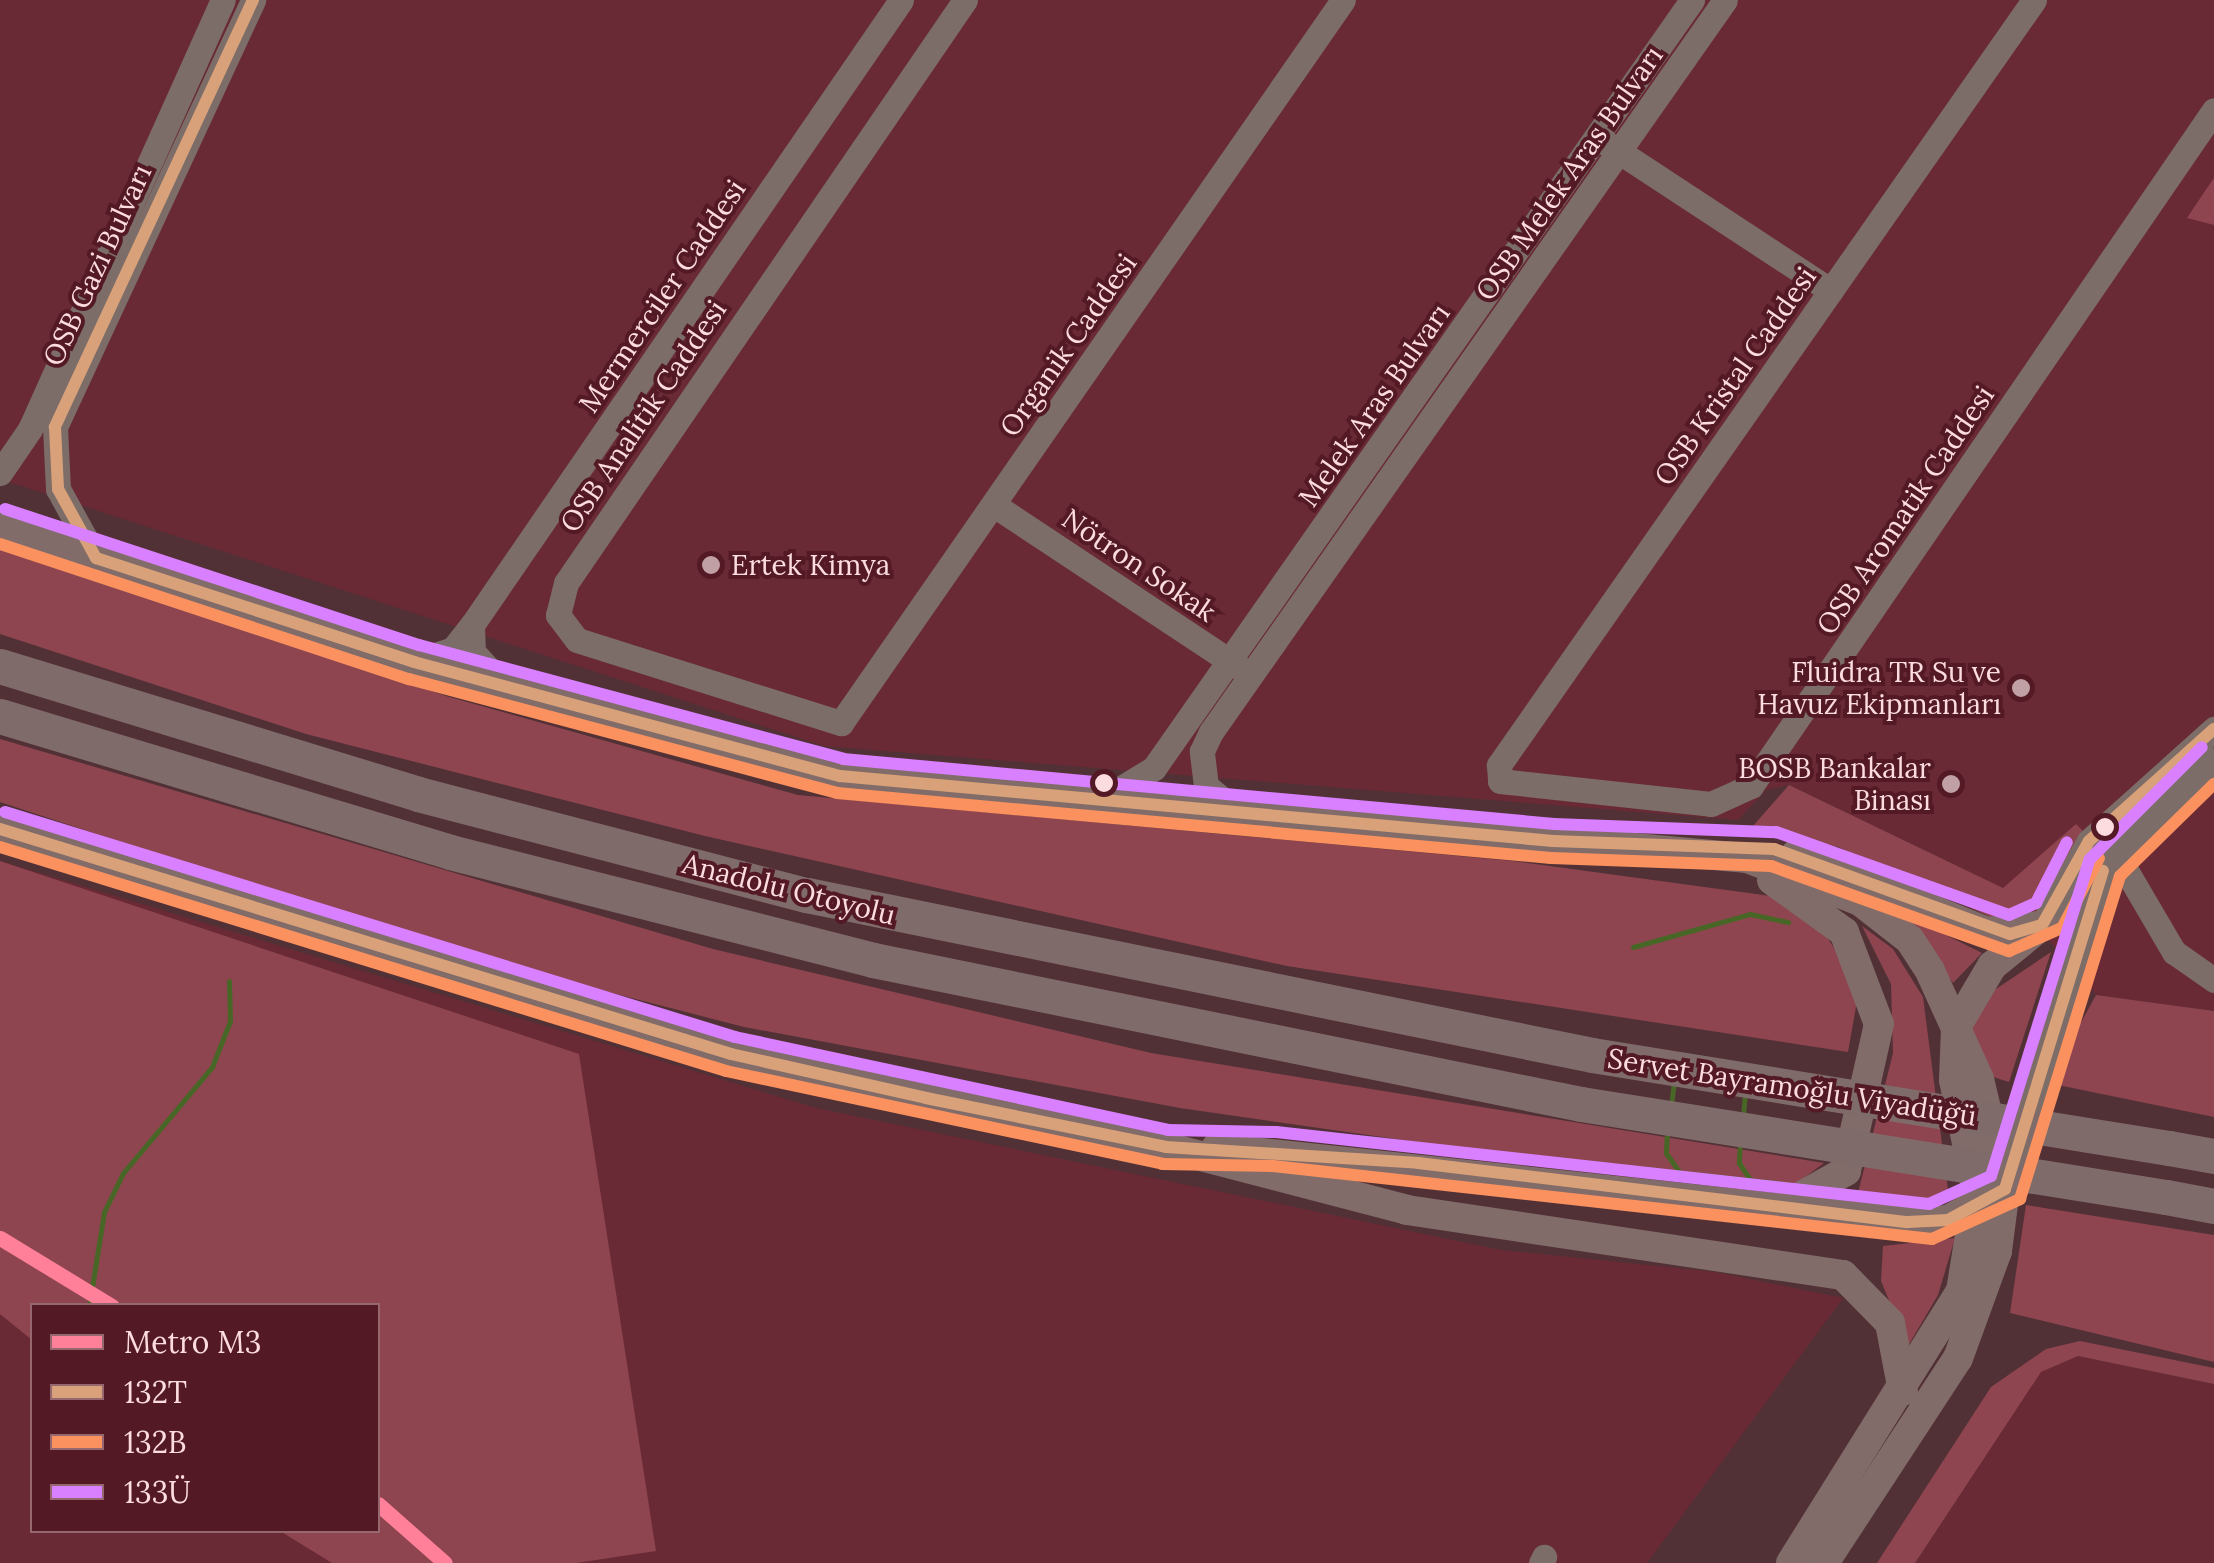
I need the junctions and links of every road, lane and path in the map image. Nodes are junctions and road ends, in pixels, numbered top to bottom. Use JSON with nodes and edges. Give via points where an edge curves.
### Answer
{"nodes":[{"id":1,"x":223,"y":0,"type":"edge"},
{"id":2,"x":253,"y":0,"type":"edge"},
{"id":3,"x":901,"y":0,"type":"edge"},
{"id":4,"x":965,"y":0,"type":"edge"},
{"id":5,"x":1343,"y":0,"type":"edge"},
{"id":6,"x":1692,"y":0,"type":"edge"},
{"id":7,"x":1725,"y":0,"type":"edge"},
{"id":8,"x":2034,"y":0,"type":"edge"},
{"id":9,"x":2214,"y":110,"type":"edge"},
{"id":10,"x":1598,"y":138,"type":"junction"},
{"id":11,"x":1621,"y":152,"type":"junction"},
{"id":12,"x":1831,"y":291,"type":"junction"},
{"id":13,"x":0,"y":474,"type":"edge"},
{"id":14,"x":994,"y":505,"type":"junction"},
{"id":15,"x":0,"y":526,"type":"edge"},
{"id":16,"x":96,"y":558,"type":"junction"},
{"id":17,"x":472,"y":626,"type":"junction"},
{"id":18,"x":1228,"y":660,"type":"junction"},
{"id":19,"x":414,"y":662,"type":"junction"},
{"id":20,"x":0,"y":666,"type":"edge"},
{"id":21,"x":1251,"y":675,"type":"junction"},
{"id":22,"x":512,"y":690,"type":"junction"},
{"id":23,"x":0,"y":716,"type":"edge"},
{"id":24,"x":841,"y":723,"type":"joint"},
{"id":25,"x":2214,"y":729,"type":"edge"},
{"id":26,"x":2214,"y":759,"type":"edge"},
{"id":27,"x":1507,"y":786,"type":"joint"},
{"id":28,"x":1073,"y":802,"type":"junction"},
{"id":29,"x":1244,"y":816,"type":"junction"},
{"id":30,"x":2121,"y":826,"type":"junction"},
{"id":31,"x":0,"y":829,"type":"edge"},
{"id":32,"x":1694,"y":852,"type":"junction"},
{"id":33,"x":2104,"y":870,"type":"junction"},
{"id":34,"x":2146,"y":899,"type":"junction"},
{"id":35,"x":2042,"y":924,"type":"junction"},
{"id":36,"x":2214,"y":980,"type":"edge"},
{"id":37,"x":1956,"y":1027,"type":"junction"},
{"id":38,"x":1592,"y":1055,"type":"joint"},
{"id":39,"x":1581,"y":1104,"type":"joint"},
{"id":40,"x":1166,"y":1147,"type":"junction"},
{"id":41,"x":2214,"y":1156,"type":"edge"},
{"id":42,"x":2004,"y":1188,"type":"junction"},
{"id":43,"x":2214,"y":1206,"type":"edge"},
{"id":44,"x":1772,"y":1209,"type":"junction"},
{"id":45,"x":1976,"y":1209,"type":"junction"},
{"id":46,"x":1903,"y":1392,"type":"junction"},
{"id":47,"x":1791,"y":1563,"type":"edge"},
{"id":48,"x":1824,"y":1563,"type":"edge"}],
"edges":[{"from":1,"to":13,"type":"street","name":"OSB Gazi Bulvarı","via":[[30,429]]},
{"from":2,"to":16,"type":"street","name":"OSB Gazi Bulvarı","via":[[55,427],[58,488]]},
{"from":3,"to":17,"type":"street","name":"Mermerciler Caddesi"},
{"from":4,"to":24,"type":"street","name":"OSB Analitik Caddesi","via":[[558,598],[562,628],[576,640]]},
{"from":5,"to":14,"type":"street","name":"Organik Caddesi"},
{"from":6,"to":10,"type":"street","name":"Melek Aras Bulvarı"},
{"from":7,"to":11,"type":"street","name":"OSB Melek Aras Bulvarı"},
{"from":8,"to":12,"type":"street","name":"OSB Kristal Caddesi"},
{"from":9,"to":27,"type":"street","name":"OSB Aromatik Caddesi","via":[[1752,786],[1711,804]]},
{"from":10,"to":11,"type":"street"},
{"from":10,"to":18,"type":"street","name":"Melek Aras Bulvarı"},
{"from":11,"to":12,"type":"street"},
{"from":11,"to":21,"type":"street","name":"OSB Melek Aras Bulvarı"},
{"from":12,"to":27,"type":"street","name":"OSB Kristal Caddesi","via":[[1499,765]]},
{"from":14,"to":18,"type":"street","name":"Nötron Sokak"},
{"from":14,"to":24,"type":"street","name":"Organik Caddesi"},
{"from":15,"to":16,"type":"main road"},
{"from":16,"to":19,"type":"main road"},
{"from":17,"to":19,"type":"street","name":"Mermerciler Caddesi","via":[[453,649]]},
{"from":17,"to":22,"type":"street","via":[[481,668]]},
{"from":18,"to":21,"type":"street","name":"Nötron Sokak"},
{"from":18,"to":28,"type":"street","name":"Melek Aras Bulvarı","via":[[1130,790]]},
{"from":19,"to":22,"type":"main road"},
{"from":20,"to":38,"type":"highway","name":"Anadolu Otoyolu","via":[[418,794],[807,895]]},
{"from":21,"to":29,"type":"street","name":"OSB Melek Aras Bulvarı","via":[[1211,732],[1200,769],[1220,803]]},
{"from":22,"to":28,"type":"main road","via":[[840,776]]},
{"from":23,"to":39,"type":"highway","name":"Anadolu Otoyolu","via":[[431,847],[855,955]]},
{"from":25,"to":30,"type":"street"},
{"from":26,"to":30,"type":"street"},
{"from":28,"to":29,"type":"main road"},
{"from":29,"to":32,"type":"main road"},
{"from":30,"to":33,"type":"street"},
{"from":30,"to":34,"type":"street"},
{"from":30,"to":35,"type":"street"},
{"from":31,"to":40,"type":"main road","via":[[731,1054]]},
{"from":32,"to":35,"type":"main road","via":[[1774,850],[1825,861],[1987,932]]},
{"from":32,"to":37,"type":"main road","via":[[1782,866],[1860,901],[1910,940]]},
{"from":32,"to":44,"type":"main road","via":[[1826,911],[1858,954],[1875,998],[1872,1079],[1846,1171],[1810,1198]]},
{"from":33,"to":34,"type":"street","via":[[2127,872]]},
{"from":33,"to":42,"type":"street"},
{"from":34,"to":36,"type":"street","via":[[2174,952]]},
{"from":35,"to":37,"type":"main road","via":[[1992,966]]},
{"from":37,"to":42,"type":"main road","via":[[1990,1117]]},
{"from":37,"to":45,"type":"main road","via":[[1954,1080]]},
{"from":38,"to":41,"type":"highway","name":"Servet Bayramoğlu Viyadüğü","bridge":true},
{"from":39,"to":43,"type":"highway","name":"Servet Bayramoğlu Viyadüğü","bridge":true},
{"from":40,"to":44,"type":"main road","via":[[1418,1163]]},
{"from":40,"to":46,"type":"main road","via":[[1408,1210],[1843,1276],[1890,1322]]},
{"from":42,"to":45,"type":"main road"},
{"from":42,"to":48,"type":"main road","via":[[1998,1251],[1958,1358]]},
{"from":44,"to":45,"type":"main road","via":[[1932,1222]]},
{"from":45,"to":46,"type":"main road","via":[[1960,1290]]},
{"from":46,"to":47,"type":"main road"}]}
